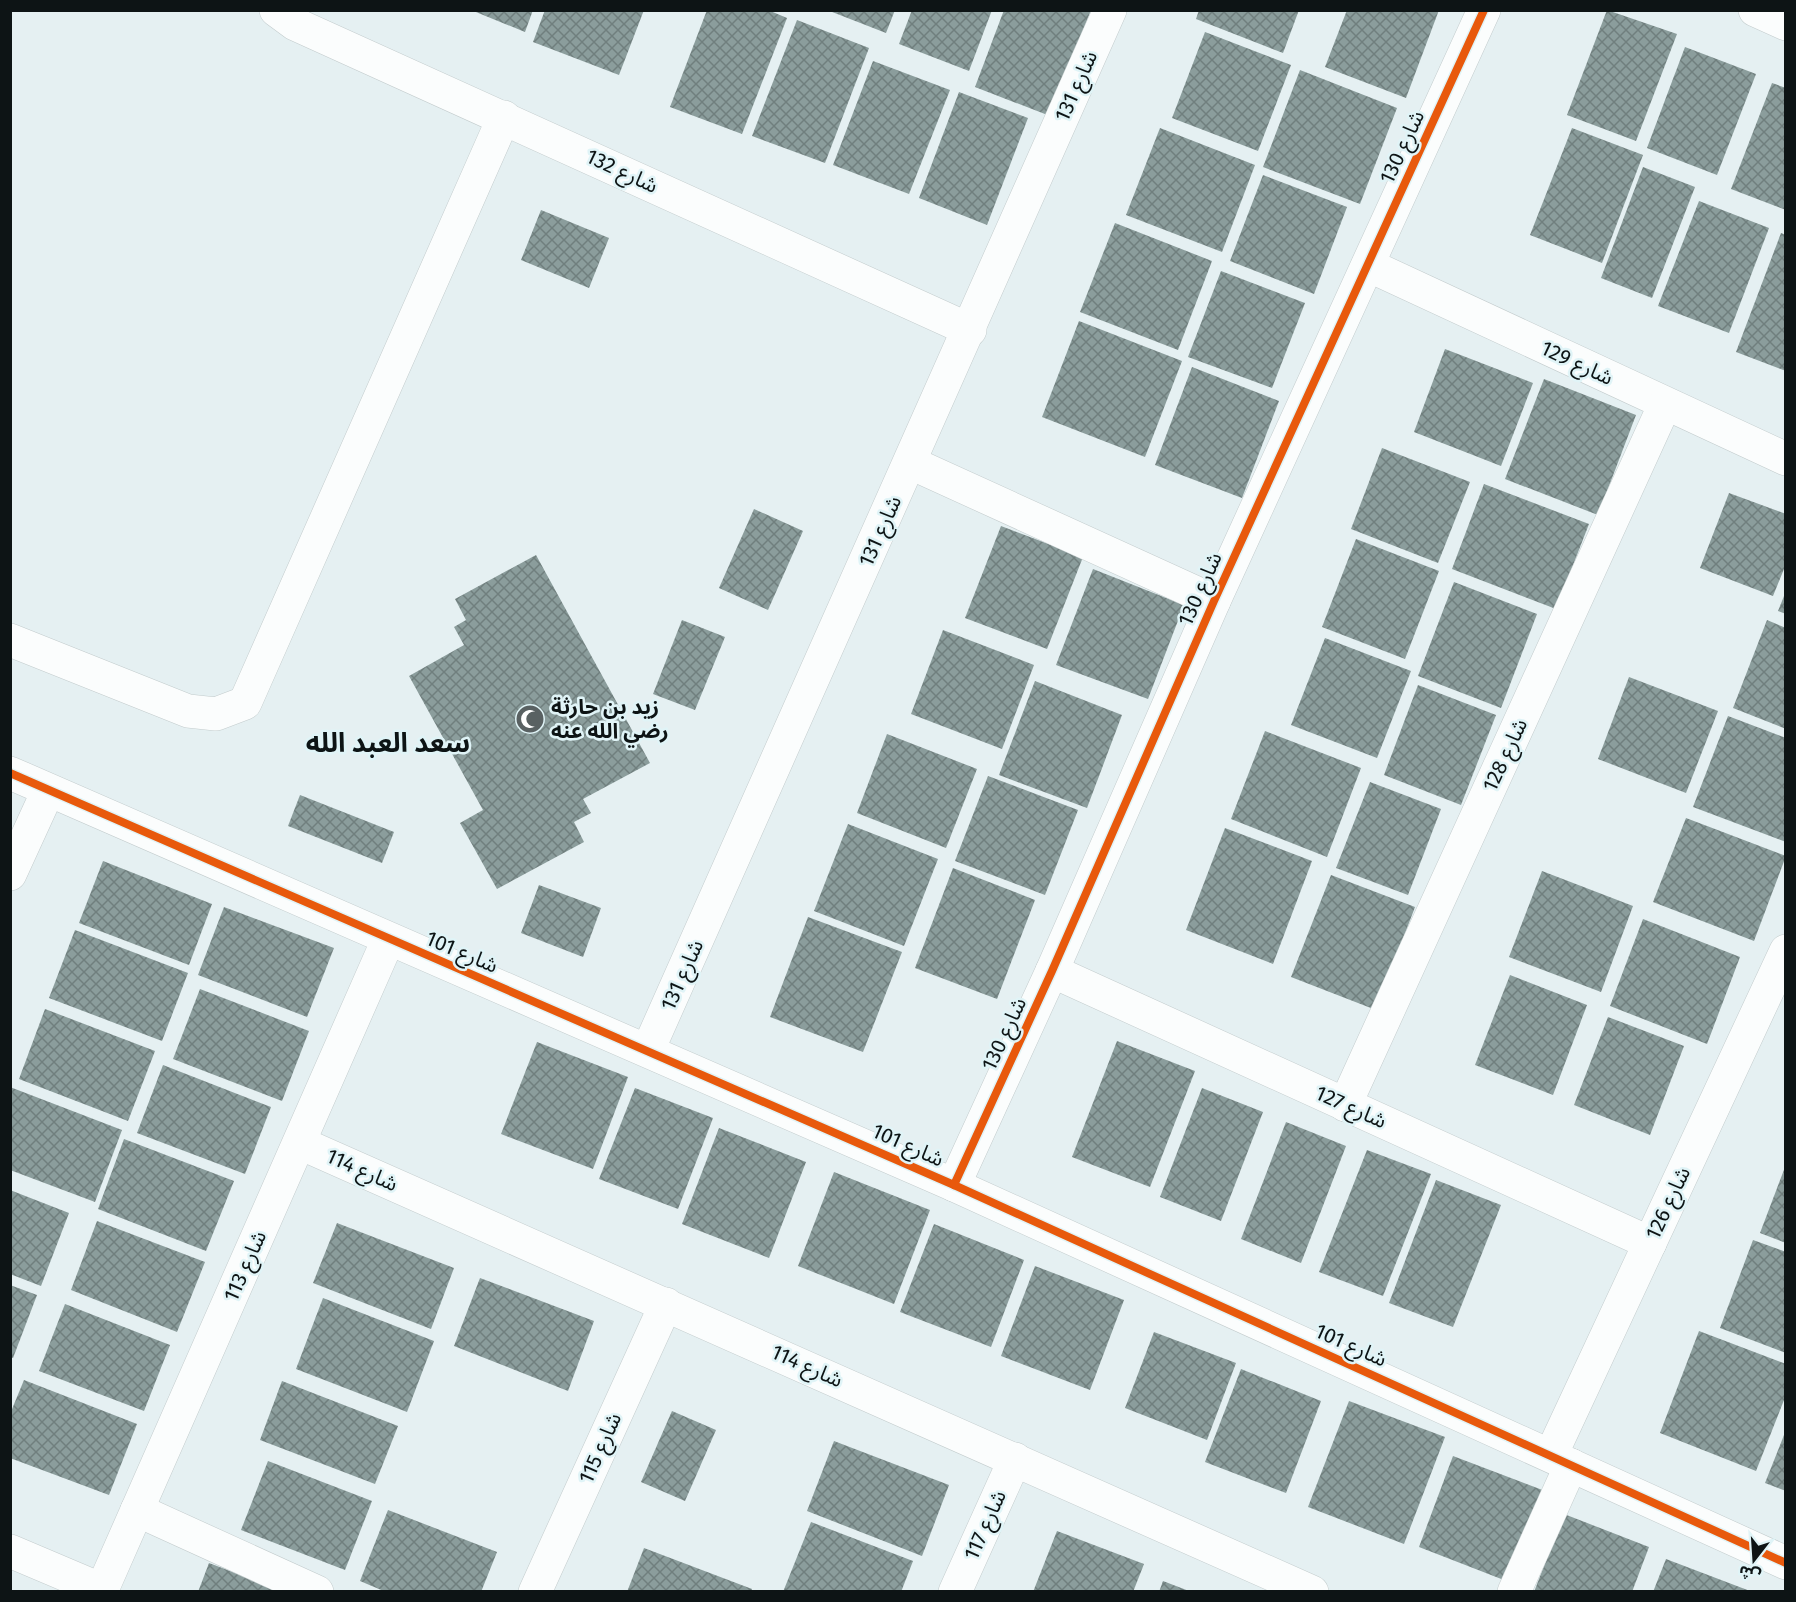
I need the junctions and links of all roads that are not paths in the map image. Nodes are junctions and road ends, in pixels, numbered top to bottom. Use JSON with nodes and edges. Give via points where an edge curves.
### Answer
{"nodes":[{"id":1,"x":276,"y":10,"type":"edge"},
{"id":2,"x":1110,"y":10,"type":"edge"},
{"id":3,"x":1484,"y":10,"type":"edge"},
{"id":4,"x":1755,"y":10,"type":"edge"},
{"id":5,"x":1785,"y":24,"type":"edge"},
{"id":6,"x":504,"y":117,"type":"junction"},
{"id":7,"x":1368,"y":265,"type":"junction"},
{"id":8,"x":970,"y":330,"type":"junction"},
{"id":9,"x":1665,"y":404,"type":"junction"},
{"id":10,"x":1785,"y":459,"type":"edge"},
{"id":11,"x":911,"y":463,"type":"junction"},
{"id":12,"x":1214,"y":601,"type":"junction"},
{"id":13,"x":10,"y":640,"type":"edge"},
{"id":14,"x":10,"y":773,"type":"edge"},
{"id":15,"x":48,"y":791,"type":"junction"},
{"id":16,"x":10,"y":874,"type":"edge"},
{"id":17,"x":388,"y":940,"type":"junction"},
{"id":18,"x":1785,"y":951,"type":"edge"},
{"id":19,"x":1052,"y":971,"type":"junction"},
{"id":20,"x":648,"y":1050,"type":"junction"},
{"id":21,"x":1345,"y":1105,"type":"junction"},
{"id":22,"x":300,"y":1143,"type":"junction"},
{"id":23,"x":954,"y":1185,"type":"junction"},
{"id":24,"x":1650,"y":1243,"type":"junction"},
{"id":25,"x":666,"y":1304,"type":"junction"},
{"id":26,"x":1015,"y":1459,"type":"junction"},
{"id":27,"x":1561,"y":1460,"type":"junction"},
{"id":28,"x":137,"y":1510,"type":"junction"},
{"id":29,"x":10,"y":1551,"type":"edge"},
{"id":30,"x":1785,"y":1563,"type":"edge"},
{"id":31,"x":101,"y":1591,"type":"edge"},
{"id":32,"x":1312,"y":1591,"type":"edge"},
{"id":33,"x":317,"y":1592,"type":"edge"},
{"id":34,"x":535,"y":1592,"type":"edge"},
{"id":35,"x":955,"y":1592,"type":"edge"},
{"id":36,"x":1514,"y":1592,"type":"edge"}],
"edges":[{"from":1,"to":6,"type":"street","name":"شارع 132","via":[[295,24]]},
{"from":2,"to":8,"type":"street","name":"شارع 131"},
{"from":3,"to":7,"type":"street","name":"شارع 130"},
{"from":4,"to":5,"type":"street"},
{"from":6,"to":8,"type":"street","name":"شارع 132"},
{"from":6,"to":13,"type":"street","via":[[245,703],[216,714],[188,711]]},
{"from":7,"to":9,"type":"street","name":"شارع 129"},
{"from":7,"to":12,"type":"street","name":"شارع 130"},
{"from":8,"to":11,"type":"street","name":"شارع 131"},
{"from":9,"to":10,"type":"street","name":"شارع 129"},
{"from":9,"to":21,"type":"street","name":"شارع 128"},
{"from":11,"to":12,"type":"street","name":"شارع 130"},
{"from":11,"to":20,"type":"street","name":"شارع 131"},
{"from":12,"to":19,"type":"street","name":"شارع 130"},
{"from":14,"to":15,"type":"street","name":"شارع 101"},
{"from":15,"to":16,"type":"street"},
{"from":15,"to":17,"type":"street","name":"شارع 101"},
{"from":17,"to":20,"type":"street","name":"شارع 101"},
{"from":17,"to":22,"type":"street","name":"شارع 113"},
{"from":18,"to":24,"type":"street","name":"شارع 126"},
{"from":19,"to":21,"type":"street","name":"شارع 127"},
{"from":19,"to":23,"type":"street","name":"شارع 130"},
{"from":20,"to":23,"type":"street","name":"شارع 101"},
{"from":21,"to":24,"type":"street","name":"شارع 127"},
{"from":22,"to":25,"type":"street","name":"شارع 114"},
{"from":22,"to":28,"type":"street","name":"شارع 113"},
{"from":23,"to":27,"type":"street","name":"شارع 101"},
{"from":24,"to":27,"type":"street","name":"شارع 126"},
{"from":25,"to":26,"type":"street","name":"شارع 114"},
{"from":25,"to":34,"type":"street","name":"شارع 115"},
{"from":26,"to":32,"type":"street","name":"شارع 114"},
{"from":26,"to":35,"type":"street","name":"شارع 117"},
{"from":27,"to":30,"type":"street","name":"شارع 101"},
{"from":27,"to":36,"type":"street","name":"شارع 126"},
{"from":28,"to":31,"type":"street","name":"شارع 113"},
{"from":28,"to":33,"type":"street"},
{"from":29,"to":31,"type":"street"}]}
